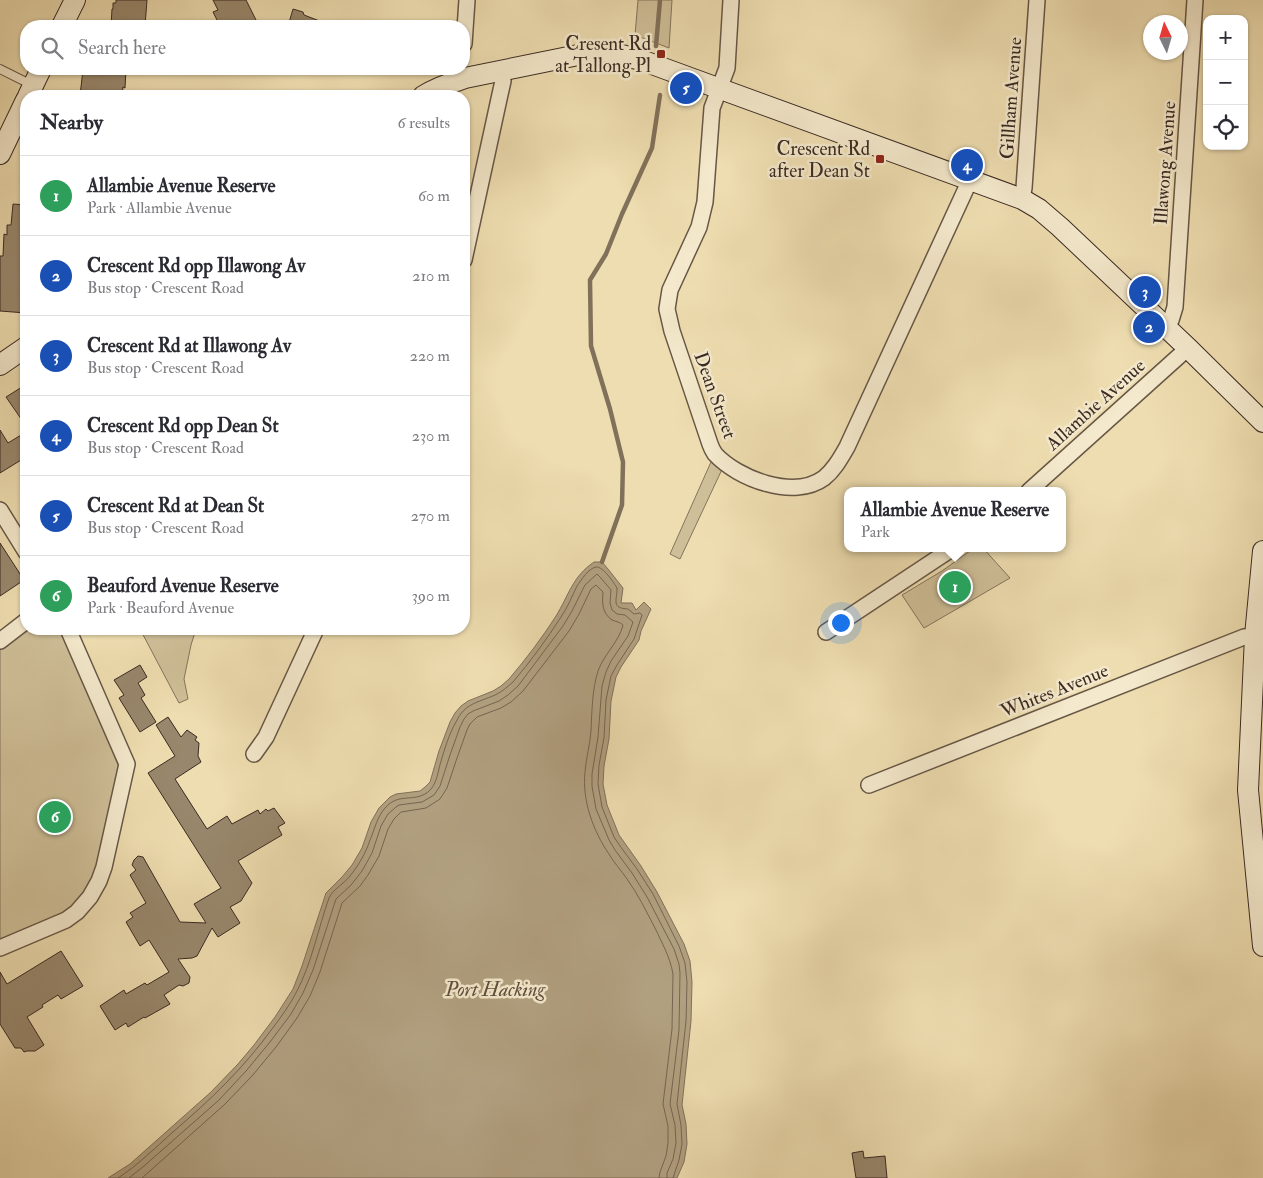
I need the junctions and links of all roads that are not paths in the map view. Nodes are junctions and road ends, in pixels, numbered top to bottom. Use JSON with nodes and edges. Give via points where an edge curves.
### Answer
{"nodes":[{"id":1,"x":75,"y":0,"type":"edge"},
{"id":2,"x":467,"y":0,"type":"edge"},
{"id":3,"x":731,"y":0,"type":"edge"},
{"id":4,"x":1037,"y":0,"type":"edge"},
{"id":5,"x":1195,"y":0,"type":"edge"},
{"id":6,"x":65,"y":20,"type":"edge"},
{"id":7,"x":466,"y":20,"type":"edge"},
{"id":8,"x":0,"y":69,"type":"edge"},
{"id":9,"x":502,"y":70,"type":"junction"},
{"id":10,"x":470,"y":73,"type":"edge"},
{"id":11,"x":461,"y":75,"type":"edge"},
{"id":12,"x":32,"y":88,"type":"edge"},
{"id":13,"x":720,"y":88,"type":"junction"},
{"id":14,"x":435,"y":90,"type":"edge"},
{"id":15,"x":20,"y":113,"type":"edge"},
{"id":16,"x":0,"y":154,"type":"edge"},
{"id":17,"x":970,"y":180,"type":"junction"},
{"id":18,"x":1022,"y":199,"type":"junction"},
{"id":19,"x":470,"y":232,"type":"edge"},
{"id":20,"x":1166,"y":327,"type":"junction"},
{"id":21,"x":1188,"y":348,"type":"junction"},
{"id":22,"x":20,"y":351,"type":"edge"},
{"id":23,"x":0,"y":364,"type":"edge"},
{"id":24,"x":1263,"y":422,"type":"edge"},
{"id":25,"x":1263,"y":426,"type":"edge"},
{"id":26,"x":1263,"y":435,"type":"edge"},
{"id":27,"x":1033,"y":487,"type":"edge"},
{"id":28,"x":0,"y":510,"type":"edge"},
{"id":29,"x":20,"y":542,"type":"edge"},
{"id":30,"x":1263,"y":551,"type":"edge"},
{"id":31,"x":947,"y":552,"type":"edge"},
{"id":32,"x":20,"y":625,"type":"edge"},
{"id":33,"x":826,"y":632,"type":"dead end"},
{"id":34,"x":71,"y":635,"type":"edge"},
{"id":35,"x":313,"y":635,"type":"edge"},
{"id":36,"x":320,"y":635,"type":"edge"},
{"id":37,"x":1255,"y":636,"type":"junction"},
{"id":38,"x":0,"y":641,"type":"edge"},
{"id":39,"x":309,"y":644,"type":"junction"},
{"id":40,"x":1258,"y":663,"type":"edge"},
{"id":41,"x":254,"y":754,"type":"dead end"},
{"id":42,"x":869,"y":785,"type":"dead end"},
{"id":43,"x":1259,"y":865,"type":"edge"},
{"id":44,"x":1263,"y":946,"type":"edge"},
{"id":45,"x":0,"y":948,"type":"edge"}],
"edges":[{"from":1,"to":6,"type":"street"},
{"from":2,"to":7,"type":"street"},
{"from":3,"to":13,"type":"street","name":"Dean Street","via":[[727,68]]},
{"from":4,"to":18,"type":"street","name":"Gillham Avenue"},
{"from":5,"to":20,"type":"street","name":"Illawong Avenue","via":[[1175,307]]},
{"from":8,"to":12,"type":"lane"},
{"from":9,"to":10,"type":"street"},
{"from":9,"to":13,"type":"street","via":[[598,51],[641,60]]},
{"from":9,"to":19,"type":"street","via":[[503,81]]},
{"from":11,"to":14,"type":"street"},
{"from":13,"to":17,"type":"street"},
{"from":13,"to":17,"type":"street","name":"Dean Street","via":[[712,108],[699,226],[670,290],[667,309],[715,453],[740,473],[766,484],[799,488],[811,485],[836,467]]},
{"from":15,"to":16,"type":"street"},
{"from":17,"to":18,"type":"street"},
{"from":18,"to":20,"type":"street","via":[[1060,227]]},
{"from":20,"to":21,"type":"street"},
{"from":21,"to":24,"type":"street"},
{"from":21,"to":27,"type":"street","name":"Allambie Avenue"},
{"from":22,"to":23,"type":"street"},
{"from":25,"to":26,"type":"street"},
{"from":28,"to":29,"type":"street"},
{"from":30,"to":37,"type":"street"},
{"from":31,"to":33,"type":"street"},
{"from":32,"to":38,"type":"street"},
{"from":34,"to":45,"type":"street","via":[[127,764],[125,774],[104,867],[90,897],[66,920]]},
{"from":35,"to":39,"type":"street"},
{"from":36,"to":39,"type":"street"},
{"from":37,"to":40,"type":"street"},
{"from":37,"to":42,"type":"street","name":"Whites Avenue","via":[[1244,637]]},
{"from":39,"to":41,"type":"street","via":[[266,737]]},
{"from":40,"to":43,"type":"street","via":[[1248,790]]},
{"from":43,"to":44,"type":"street"}]}
